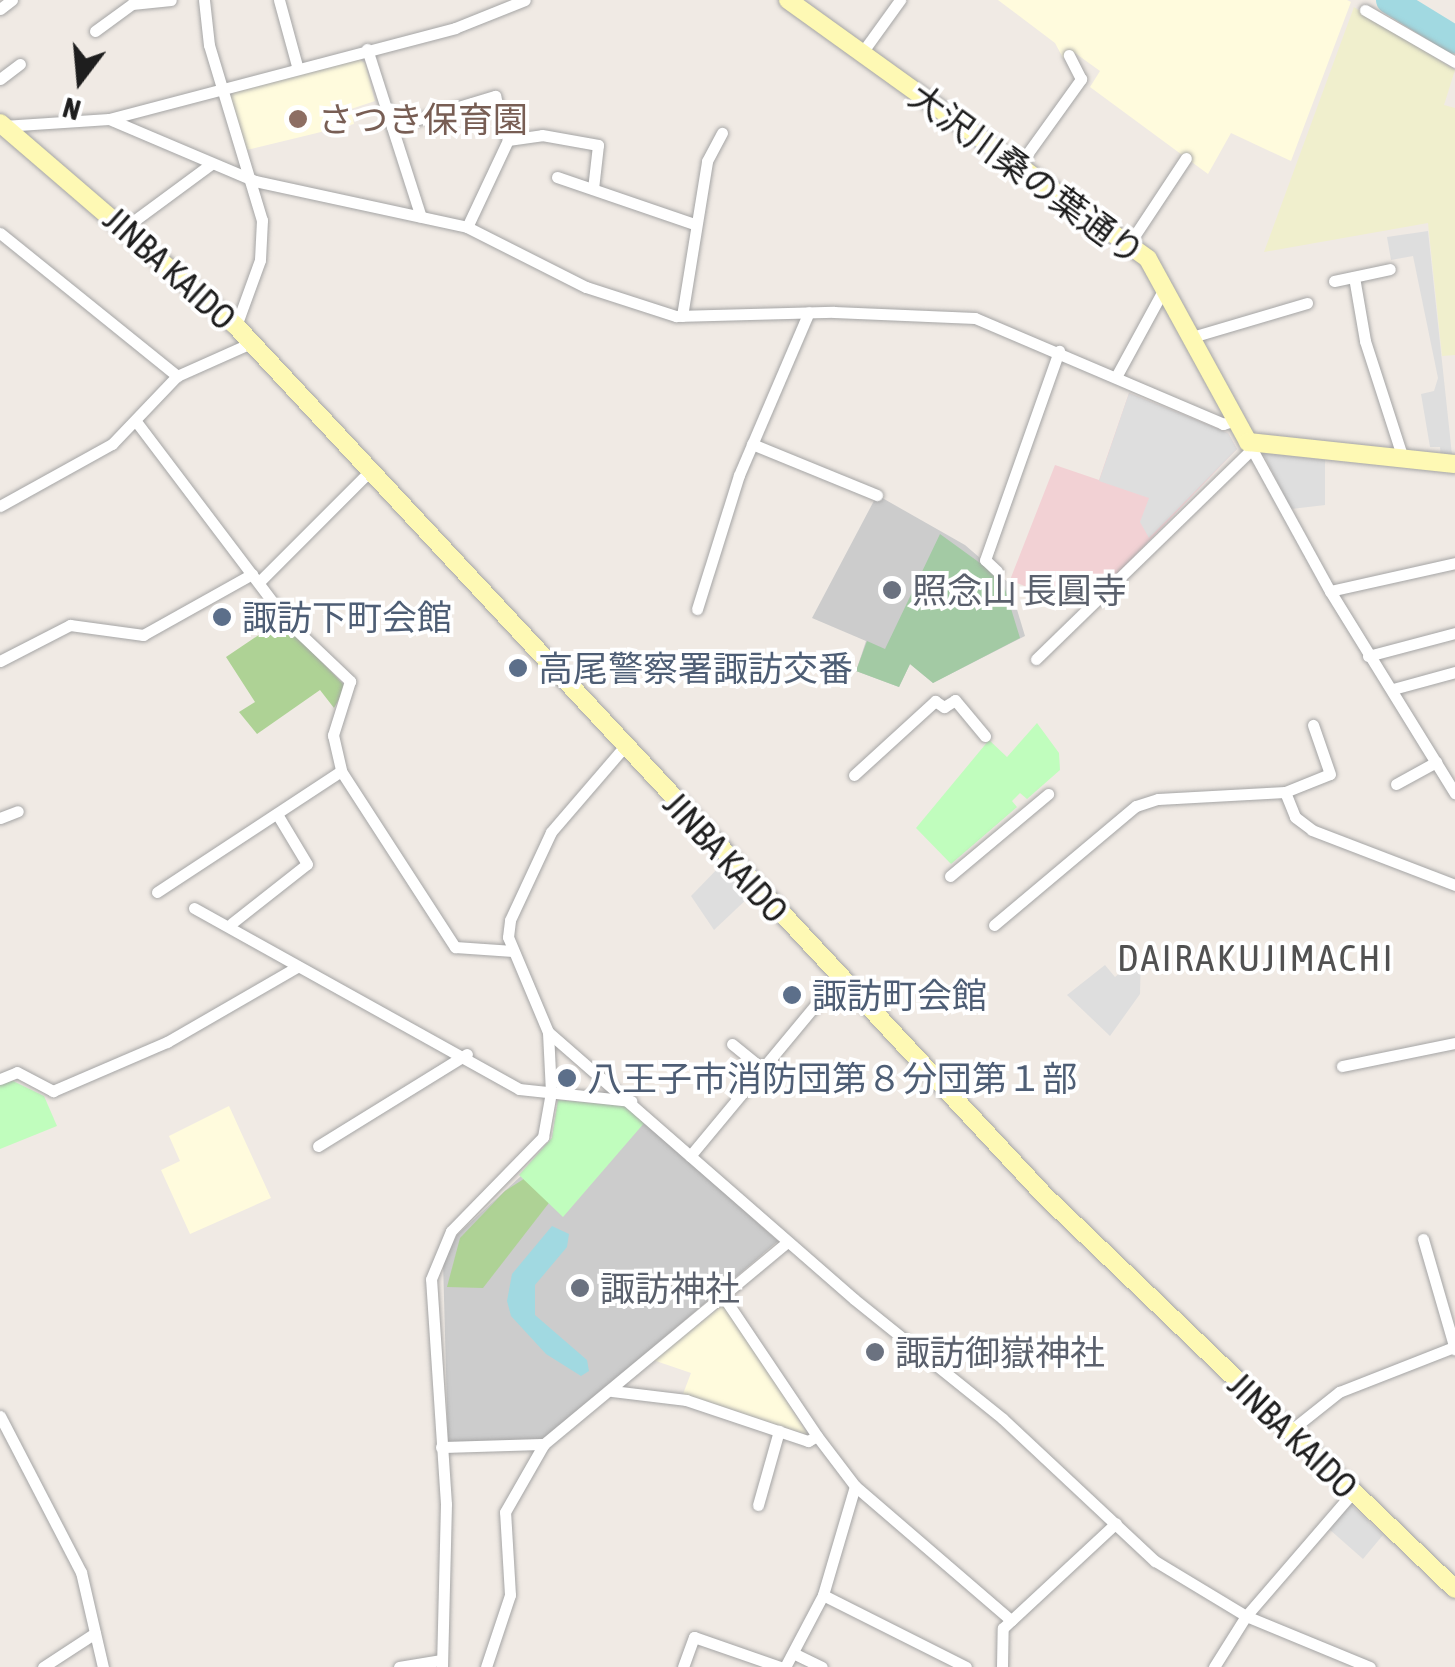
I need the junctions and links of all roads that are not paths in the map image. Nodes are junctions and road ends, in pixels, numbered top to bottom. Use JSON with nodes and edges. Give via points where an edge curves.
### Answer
{"nodes":[{"id":1,"x":12,"y":0,"type":"edge"},
{"id":2,"x":170,"y":0,"type":"edge"},
{"id":3,"x":204,"y":0,"type":"edge"},
{"id":4,"x":279,"y":0,"type":"edge"},
{"id":5,"x":524,"y":0,"type":"edge"},
{"id":6,"x":788,"y":0,"type":"edge"},
{"id":7,"x":900,"y":0,"type":"edge"},
{"id":8,"x":0,"y":9,"type":"edge"},
{"id":9,"x":1365,"y":10,"type":"dead end"},
{"id":10,"x":95,"y":31,"type":"dead end"},
{"id":11,"x":367,"y":50,"type":"junction"},
{"id":12,"x":861,"y":54,"type":"junction"},
{"id":13,"x":1070,"y":55,"type":"dead end"},
{"id":14,"x":1455,"y":62,"type":"edge"},
{"id":15,"x":20,"y":64,"type":"dead end"},
{"id":16,"x":297,"y":66,"type":"junction"},
{"id":17,"x":0,"y":79,"type":"edge"},
{"id":18,"x":223,"y":85,"type":"junction"},
{"id":19,"x":110,"y":119,"type":"junction"},
{"id":20,"x":2,"y":124,"type":"edge"},
{"id":21,"x":392,"y":127,"type":"junction"},
{"id":22,"x":722,"y":134,"type":"dead end"},
{"id":23,"x":508,"y":140,"type":"junction"},
{"id":24,"x":1186,"y":158,"type":"dead end"},
{"id":25,"x":211,"y":164,"type":"junction"},
{"id":26,"x":1020,"y":164,"type":"junction"},
{"id":27,"x":556,"y":177,"type":"dead end"},
{"id":28,"x":255,"y":182,"type":"junction"},
{"id":29,"x":593,"y":189,"type":"junction"},
{"id":30,"x":421,"y":216,"type":"junction"},
{"id":31,"x":694,"y":224,"type":"junction"},
{"id":32,"x":127,"y":226,"type":"junction"},
{"id":33,"x":467,"y":227,"type":"junction"},
{"id":34,"x":0,"y":233,"type":"edge"},
{"id":35,"x":1129,"y":244,"type":"junction"},
{"id":36,"x":1390,"y":269,"type":"dead end"},
{"id":37,"x":1354,"y":276,"type":"junction"},
{"id":38,"x":1334,"y":280,"type":"dead end"},
{"id":39,"x":1166,"y":286,"type":"junction"},
{"id":40,"x":1307,"y":303,"type":"dead end"},
{"id":41,"x":809,"y":312,"type":"junction"},
{"id":42,"x":682,"y":316,"type":"junction"},
{"id":43,"x":236,"y":326,"type":"junction"},
{"id":44,"x":1192,"y":337,"type":"junction"},
{"id":45,"x":252,"y":343,"type":"junction"},
{"id":46,"x":1059,"y":351,"type":"junction"},
{"id":47,"x":1117,"y":375,"type":"junction"},
{"id":48,"x":177,"y":376,"type":"junction"},
{"id":49,"x":1235,"y":420,"type":"junction"},
{"id":50,"x":138,"y":424,"type":"junction"},
{"id":51,"x":752,"y":444,"type":"junction"},
{"id":52,"x":1250,"y":445,"type":"junction"},
{"id":53,"x":1403,"y":458,"type":"junction"},
{"id":54,"x":1455,"y":464,"type":"edge"},
{"id":55,"x":370,"y":472,"type":"junction"},
{"id":56,"x":877,"y":495,"type":"dead end"},
{"id":57,"x":0,"y":506,"type":"edge"},
{"id":58,"x":1455,"y":564,"type":"edge"},
{"id":59,"x":997,"y":571,"type":"dead end"},
{"id":60,"x":256,"y":578,"type":"junction"},
{"id":61,"x":1330,"y":591,"type":"junction"},
{"id":62,"x":697,"y":609,"type":"dead end"},
{"id":63,"x":1455,"y":633,"type":"edge"},
{"id":64,"x":1368,"y":656,"type":"junction"},
{"id":65,"x":1036,"y":659,"type":"dead end"},
{"id":66,"x":0,"y":660,"type":"edge"},
{"id":67,"x":1455,"y":672,"type":"edge"},
{"id":68,"x":1393,"y":690,"type":"junction"},
{"id":69,"x":1312,"y":724,"type":"dead end"},
{"id":70,"x":985,"y":736,"type":"dead end"},
{"id":71,"x":624,"y":747,"type":"junction"},
{"id":72,"x":1436,"y":762,"type":"junction"},
{"id":73,"x":341,"y":771,"type":"junction"},
{"id":74,"x":854,"y":775,"type":"dead end"},
{"id":75,"x":1396,"y":784,"type":"dead end"},
{"id":76,"x":1285,"y":792,"type":"junction"},
{"id":77,"x":1455,"y":793,"type":"edge"},
{"id":78,"x":1048,"y":794,"type":"dead end"},
{"id":79,"x":18,"y":811,"type":"dead end"},
{"id":80,"x":277,"y":814,"type":"junction"},
{"id":81,"x":0,"y":818,"type":"edge"},
{"id":82,"x":950,"y":876,"type":"dead end"},
{"id":83,"x":1455,"y":886,"type":"edge"},
{"id":84,"x":158,"y":892,"type":"dead end"},
{"id":85,"x":194,"y":908,"type":"dead end"},
{"id":86,"x":232,"y":923,"type":"junction"},
{"id":87,"x":994,"y":925,"type":"dead end"},
{"id":88,"x":513,"y":951,"type":"junction"},
{"id":89,"x":297,"y":967,"type":"junction"},
{"id":90,"x":838,"y":978,"type":"junction"},
{"id":91,"x":548,"y":1032,"type":"junction"},
{"id":92,"x":732,"y":1044,"type":"dead end"},
{"id":93,"x":1455,"y":1044,"type":"edge"},
{"id":94,"x":467,"y":1054,"type":"junction"},
{"id":95,"x":1342,"y":1066,"type":"dead end"},
{"id":96,"x":763,"y":1068,"type":"junction"},
{"id":97,"x":0,"y":1078,"type":"edge"},
{"id":98,"x":551,"y":1092,"type":"junction"},
{"id":99,"x":630,"y":1101,"type":"junction"},
{"id":100,"x":318,"y":1146,"type":"dead end"},
{"id":101,"x":690,"y":1156,"type":"junction"},
{"id":102,"x":1423,"y":1238,"type":"dead end"},
{"id":103,"x":787,"y":1242,"type":"junction"},
{"id":104,"x":725,"y":1299,"type":"junction"},
{"id":105,"x":1454,"y":1348,"type":"edge"},
{"id":106,"x":612,"y":1391,"type":"junction"},
{"id":107,"x":0,"y":1416,"type":"edge"},
{"id":108,"x":779,"y":1431,"type":"junction"},
{"id":109,"x":1290,"y":1431,"type":"junction"},
{"id":110,"x":817,"y":1436,"type":"junction"},
{"id":111,"x":544,"y":1444,"type":"junction"},
{"id":112,"x":440,"y":1448,"type":"junction"},
{"id":113,"x":856,"y":1486,"type":"junction"},
{"id":114,"x":1353,"y":1492,"type":"junction"},
{"id":115,"x":758,"y":1505,"type":"dead end"},
{"id":116,"x":1116,"y":1523,"type":"junction"},
{"id":117,"x":1455,"y":1588,"type":"edge"},
{"id":118,"x":823,"y":1595,"type":"junction"},
{"id":119,"x":1246,"y":1616,"type":"junction"},
{"id":120,"x":1011,"y":1620,"type":"junction"},
{"id":121,"x":96,"y":1633,"type":"junction"},
{"id":122,"x":793,"y":1653,"type":"junction"},
{"id":123,"x":442,"y":1664,"type":"edge"},
{"id":124,"x":43,"y":1667,"type":"edge"},
{"id":125,"x":104,"y":1667,"type":"edge"},
{"id":126,"x":399,"y":1667,"type":"edge"},
{"id":127,"x":486,"y":1667,"type":"edge"},
{"id":128,"x":682,"y":1667,"type":"edge"},
{"id":129,"x":782,"y":1667,"type":"edge"},
{"id":130,"x":822,"y":1667,"type":"edge"},
{"id":131,"x":966,"y":1667,"type":"edge"},
{"id":132,"x":1002,"y":1667,"type":"edge"},
{"id":133,"x":1214,"y":1667,"type":"edge"},
{"id":134,"x":1370,"y":1667,"type":"edge"}],
"edges":[{"from":1,"to":8,"type":"street"},
{"from":2,"to":10,"type":"street","via":[[132,4]]},
{"from":3,"to":18,"type":"street"},
{"from":4,"to":16,"type":"street"},
{"from":5,"to":11,"type":"street","via":[[456,28]]},
{"from":6,"to":12,"type":"main road","name":"大沢川桑の葉通り"},
{"from":7,"to":12,"type":"street"},
{"from":9,"to":14,"type":"street"},
{"from":11,"to":16,"type":"street"},
{"from":11,"to":21,"type":"street"},
{"from":12,"to":26,"type":"main road","name":"大沢川桑の葉通り"},
{"from":13,"to":26,"type":"street","via":[[1081,79]]},
{"from":15,"to":17,"type":"street"},
{"from":16,"to":18,"type":"street"},
{"from":18,"to":19,"type":"street"},
{"from":18,"to":28,"type":"street"},
{"from":19,"to":20,"type":"street"},
{"from":19,"to":25,"type":"street"},
{"from":20,"to":32,"type":"main road","name":"JINBA KAIDO"},
{"from":21,"to":23,"type":"street","via":[[495,96]]},
{"from":21,"to":30,"type":"street"},
{"from":22,"to":31,"type":"street","via":[[707,161]]},
{"from":23,"to":29,"type":"street","via":[[542,135],[598,145]]},
{"from":23,"to":33,"type":"street"},
{"from":24,"to":35,"type":"street"},
{"from":25,"to":28,"type":"street"},
{"from":25,"to":32,"type":"street"},
{"from":26,"to":35,"type":"main road","name":"大沢川桑の葉通り"},
{"from":27,"to":29,"type":"street"},
{"from":28,"to":30,"type":"street"},
{"from":28,"to":43,"type":"street","via":[[260,260]]},
{"from":29,"to":31,"type":"street"},
{"from":30,"to":33,"type":"street"},
{"from":31,"to":42,"type":"street"},
{"from":32,"to":43,"type":"main road","name":"JINBA KAIDO"},
{"from":33,"to":42,"type":"street","via":[[586,287]]},
{"from":34,"to":48,"type":"street"},
{"from":35,"to":39,"type":"main road","name":"大沢川桑の葉通り"},
{"from":36,"to":37,"type":"street"},
{"from":37,"to":38,"type":"street"},
{"from":37,"to":53,"type":"street","via":[[1365,341]]},
{"from":39,"to":44,"type":"main road","name":"大沢川桑の葉通り"},
{"from":39,"to":47,"type":"street"},
{"from":40,"to":44,"type":"street"},
{"from":41,"to":42,"type":"street"},
{"from":41,"to":46,"type":"street","via":[[974,318]]},
{"from":41,"to":51,"type":"street"},
{"from":43,"to":45,"type":"main road","name":"JINBA KAIDO"},
{"from":44,"to":49,"type":"main road","name":"大沢川桑の葉通り"},
{"from":45,"to":48,"type":"street"},
{"from":45,"to":55,"type":"main road","name":"JINBA KAIDO"},
{"from":46,"to":47,"type":"street"},
{"from":46,"to":59,"type":"street","via":[[985,560]]},
{"from":47,"to":49,"type":"street","via":[[1223,424]]},
{"from":48,"to":50,"type":"street"},
{"from":49,"to":52,"type":"main road","name":"大沢川桑の葉通り"},
{"from":50,"to":57,"type":"street"},
{"from":50,"to":60,"type":"street"},
{"from":51,"to":56,"type":"street"},
{"from":51,"to":62,"type":"street"},
{"from":52,"to":53,"type":"main road"},
{"from":52,"to":61,"type":"street"},
{"from":52,"to":65,"type":"street"},
{"from":53,"to":54,"type":"main road"},
{"from":55,"to":60,"type":"street"},
{"from":55,"to":71,"type":"main road","name":"JINBA KAIDO"},
{"from":58,"to":61,"type":"street"},
{"from":60,"to":66,"type":"street","via":[[143,635],[70,624]]},
{"from":60,"to":73,"type":"street","via":[[288,622],[350,681],[333,735]]},
{"from":61,"to":64,"type":"street"},
{"from":63,"to":64,"type":"street"},
{"from":64,"to":68,"type":"street"},
{"from":67,"to":68,"type":"street"},
{"from":68,"to":72,"type":"street"},
{"from":69,"to":76,"type":"street","via":[[1330,774]]},
{"from":70,"to":74,"type":"street","via":[[954,700],[944,707],[936,701]]},
{"from":71,"to":88,"type":"street","via":[[539,854],[510,920]]},
{"from":71,"to":90,"type":"main road","name":"JINBA KAIDO"},
{"from":72,"to":75,"type":"street"},
{"from":72,"to":77,"type":"street"},
{"from":73,"to":80,"type":"street"},
{"from":73,"to":88,"type":"street","via":[[455,947]]},
{"from":76,"to":83,"type":"street","via":[[1295,817],[1312,830]]},
{"from":76,"to":87,"type":"street","via":[[1158,798],[1136,806]]},
{"from":78,"to":82,"type":"street"},
{"from":79,"to":81,"type":"street"},
{"from":80,"to":84,"type":"street"},
{"from":80,"to":86,"type":"street","via":[[307,864]]},
{"from":85,"to":86,"type":"street"},
{"from":86,"to":89,"type":"street"},
{"from":88,"to":91,"type":"street"},
{"from":89,"to":94,"type":"street"},
{"from":89,"to":97,"type":"street","via":[[168,1042],[53,1091],[17,1072]]},
{"from":90,"to":96,"type":"street"},
{"from":90,"to":109,"type":"main road","name":"JINBA KAIDO","via":[[1044,1195]]},
{"from":91,"to":98,"type":"street"},
{"from":91,"to":99,"type":"street"},
{"from":92,"to":96,"type":"street"},
{"from":93,"to":95,"type":"street"},
{"from":94,"to":98,"type":"street","via":[[519,1089]]},
{"from":94,"to":100,"type":"street"},
{"from":96,"to":101,"type":"street"},
{"from":98,"to":99,"type":"street"},
{"from":98,"to":112,"type":"street","via":[[543,1138],[451,1230],[431,1279]]},
{"from":99,"to":101,"type":"street"},
{"from":101,"to":103,"type":"street"},
{"from":102,"to":105,"type":"street"},
{"from":103,"to":104,"type":"street"},
{"from":103,"to":116,"type":"street","via":[[1003,1419]]},
{"from":104,"to":106,"type":"street"},
{"from":104,"to":110,"type":"street"},
{"from":105,"to":109,"type":"street","via":[[1339,1392]]},
{"from":106,"to":108,"type":"street","via":[[686,1400]]},
{"from":106,"to":111,"type":"street"},
{"from":107,"to":121,"type":"street","via":[[81,1572]]},
{"from":108,"to":110,"type":"street","via":[[808,1442]]},
{"from":108,"to":115,"type":"street"},
{"from":109,"to":114,"type":"main road","name":"JINBA KAIDO"},
{"from":110,"to":113,"type":"street"},
{"from":111,"to":112,"type":"street"},
{"from":111,"to":127,"type":"street","via":[[506,1512],[510,1595]]},
{"from":112,"to":123,"type":"street"},
{"from":113,"to":118,"type":"street"},
{"from":113,"to":120,"type":"street"},
{"from":114,"to":117,"type":"main road","name":"JINBA KAIDO"},
{"from":114,"to":119,"type":"street"},
{"from":116,"to":119,"type":"street","via":[[1194,1590]]},
{"from":116,"to":120,"type":"street"},
{"from":118,"to":122,"type":"street"},
{"from":118,"to":131,"type":"street"},
{"from":119,"to":133,"type":"street"},
{"from":119,"to":134,"type":"street"},
{"from":120,"to":132,"type":"street","via":[[1004,1628]]},
{"from":121,"to":124,"type":"street"},
{"from":121,"to":125,"type":"street"},
{"from":122,"to":129,"type":"street"},
{"from":122,"to":130,"type":"street"},
{"from":123,"to":126,"type":"street"},
{"from":128,"to":129,"type":"street","via":[[694,1637]]}]}
